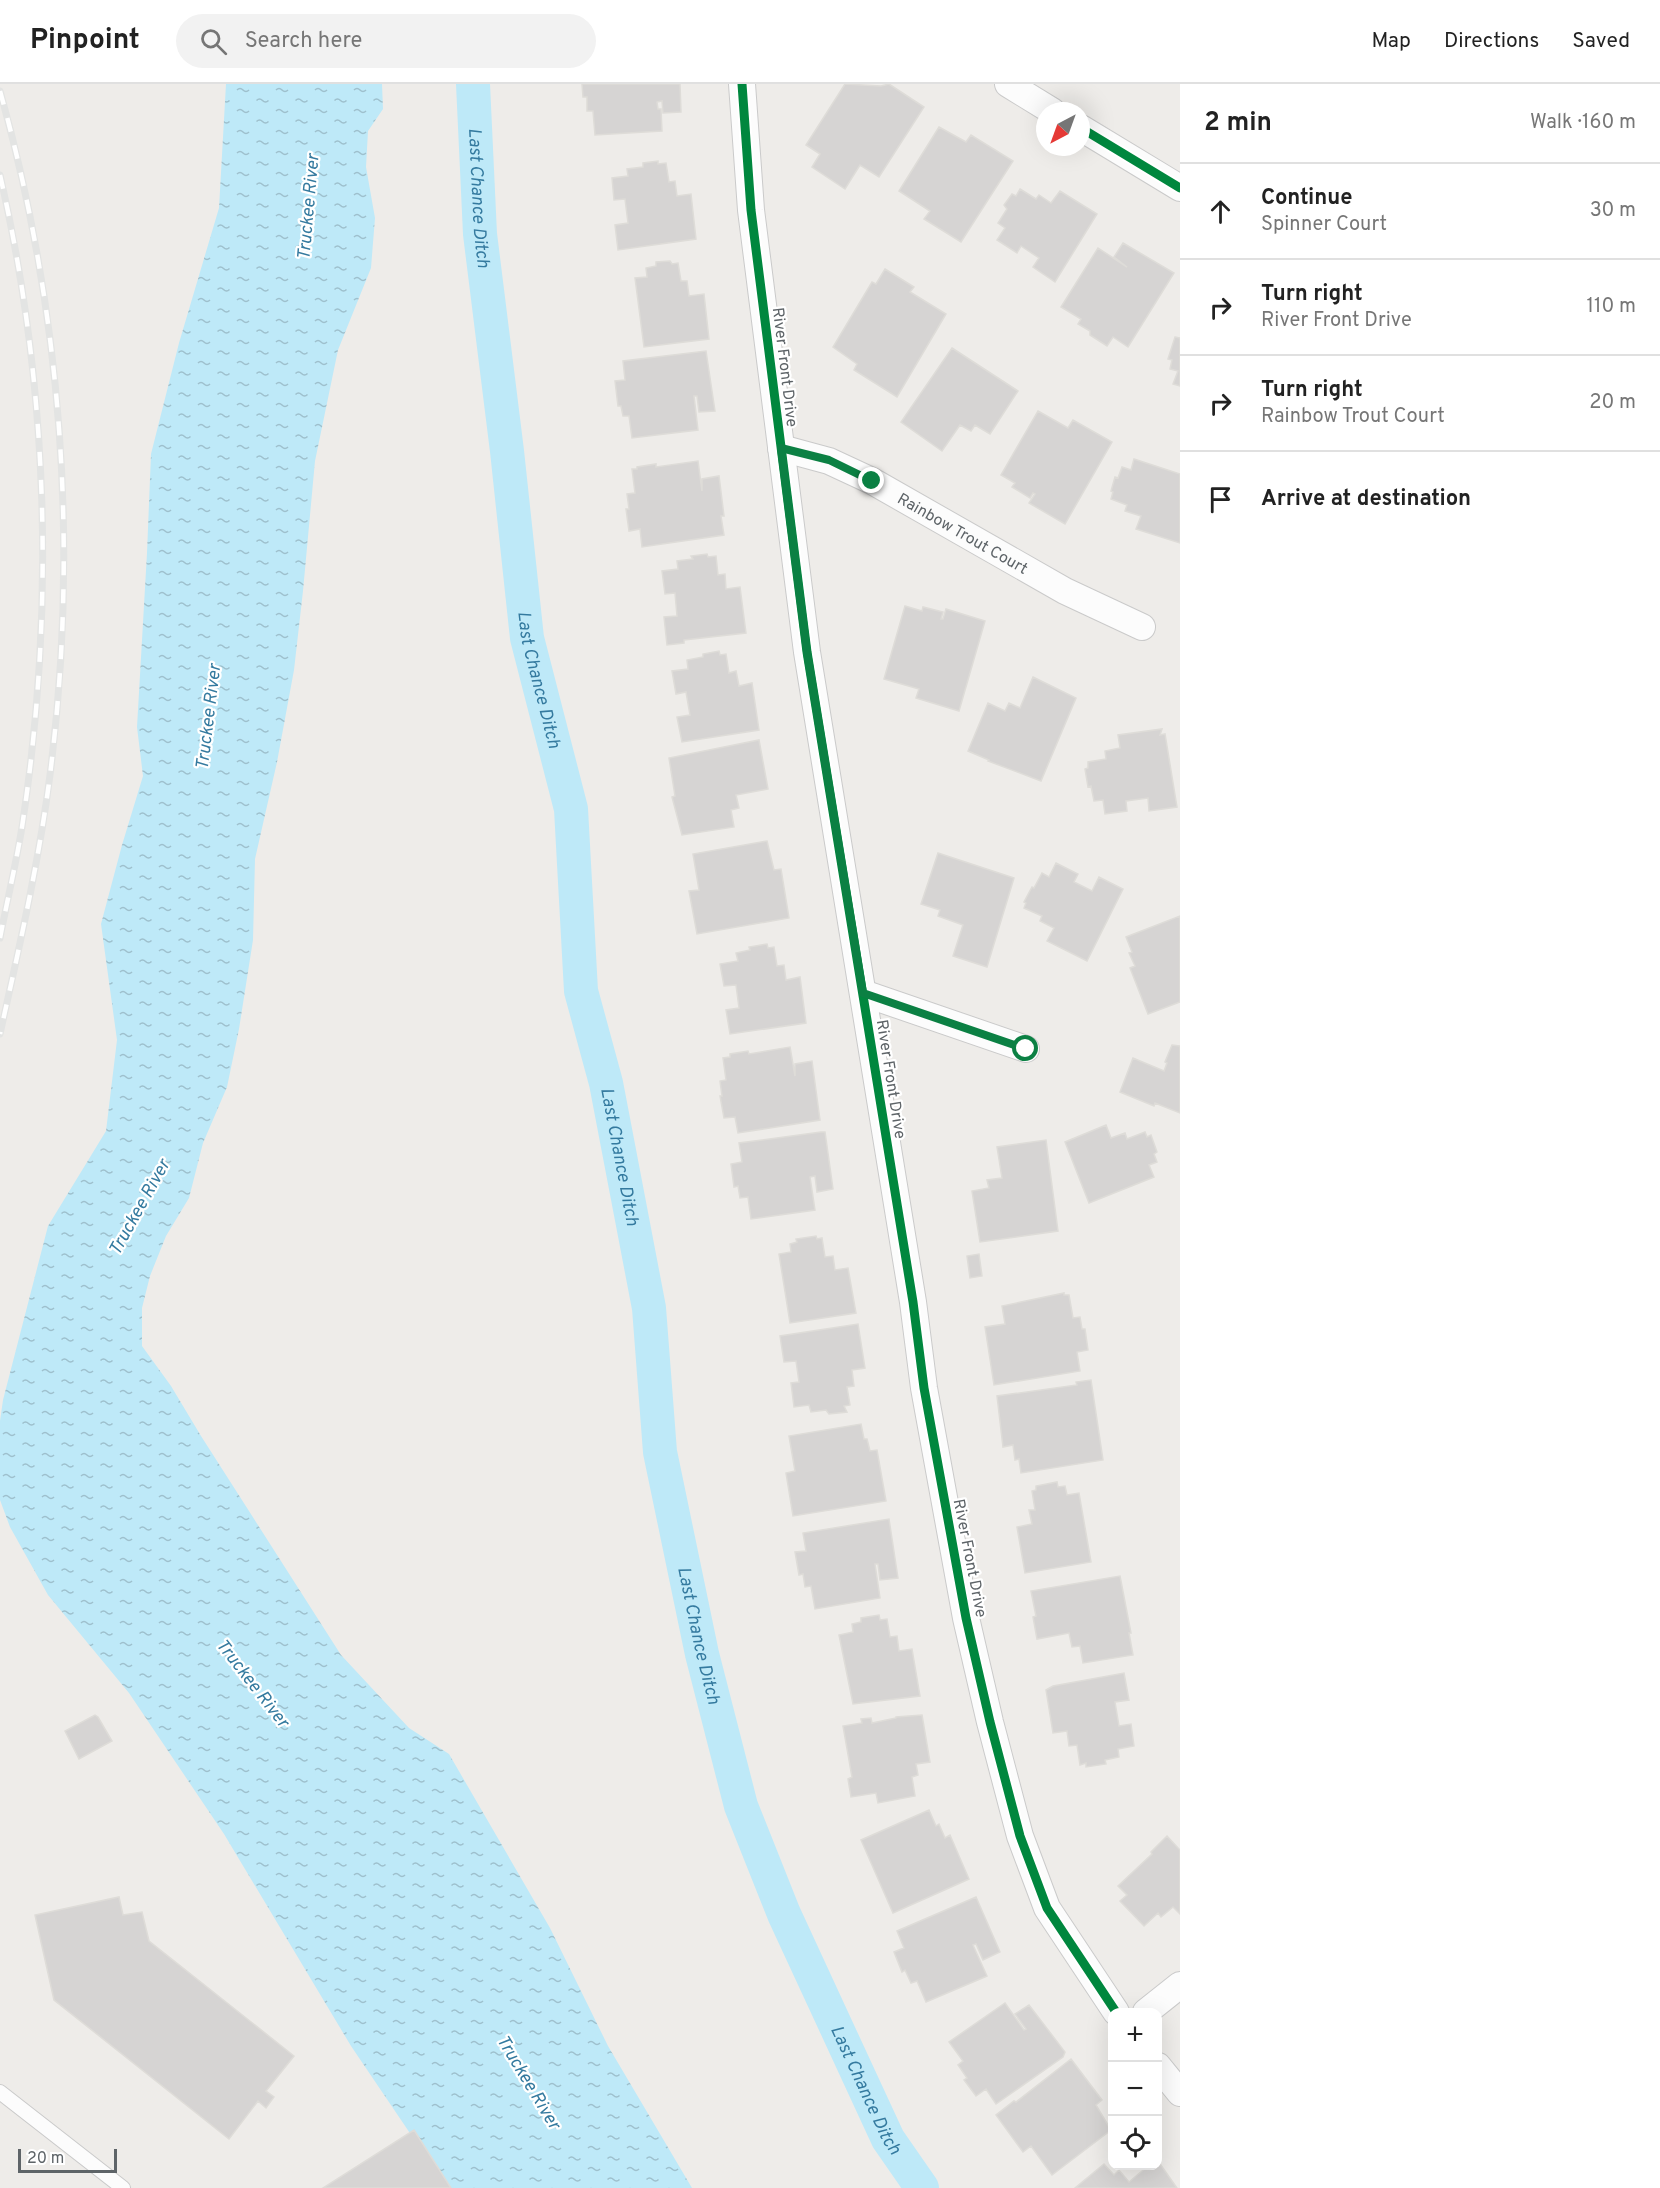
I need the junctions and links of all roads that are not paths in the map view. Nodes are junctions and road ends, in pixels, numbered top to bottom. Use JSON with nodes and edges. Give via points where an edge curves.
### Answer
{"nodes":[{"id":1,"x":742,"y":84,"type":"edge"},
{"id":2,"x":1008,"y":84,"type":"edge"},
{"id":3,"x":1037,"y":102,"type":"edge"},
{"id":4,"x":1090,"y":133,"type":"edge"},
{"id":5,"x":1180,"y":188,"type":"edge"},
{"id":6,"x":781,"y":448,"type":"junction"},
{"id":7,"x":1142,"y":627,"type":"dead end"},
{"id":8,"x":863,"y":993,"type":"junction"},
{"id":9,"x":1026,"y":1049,"type":"dead end"},
{"id":10,"x":1180,"y":1985,"type":"edge"},
{"id":11,"x":1113,"y":2008,"type":"edge"},
{"id":12,"x":1152,"y":2008,"type":"edge"},
{"id":13,"x":1162,"y":2071,"type":"edge"},
{"id":14,"x":0,"y":2092,"type":"edge"},
{"id":15,"x":1180,"y":2093,"type":"edge"},
{"id":16,"x":124,"y":2187,"type":"edge"}],
"edges":[{"from":1,"to":6,"type":"street","name":"River Front Drive","via":[[751,210]]},
{"from":2,"to":3,"type":"street"},
{"from":4,"to":5,"type":"street"},
{"from":6,"to":7,"type":"street","name":"Rainbow Trout Court","via":[[829,460],[872,481],[1065,591]]},
{"from":6,"to":8,"type":"street","name":"River Front Drive","via":[[807,652]]},
{"from":8,"to":9,"type":"street"},
{"from":8,"to":11,"type":"street","name":"River Front Drive","via":[[924,1388],[966,1618],[990,1722],[1020,1836],[1047,1908]]},
{"from":10,"to":12,"type":"street"},
{"from":13,"to":15,"type":"street"},
{"from":14,"to":16,"type":"lane"}]}
